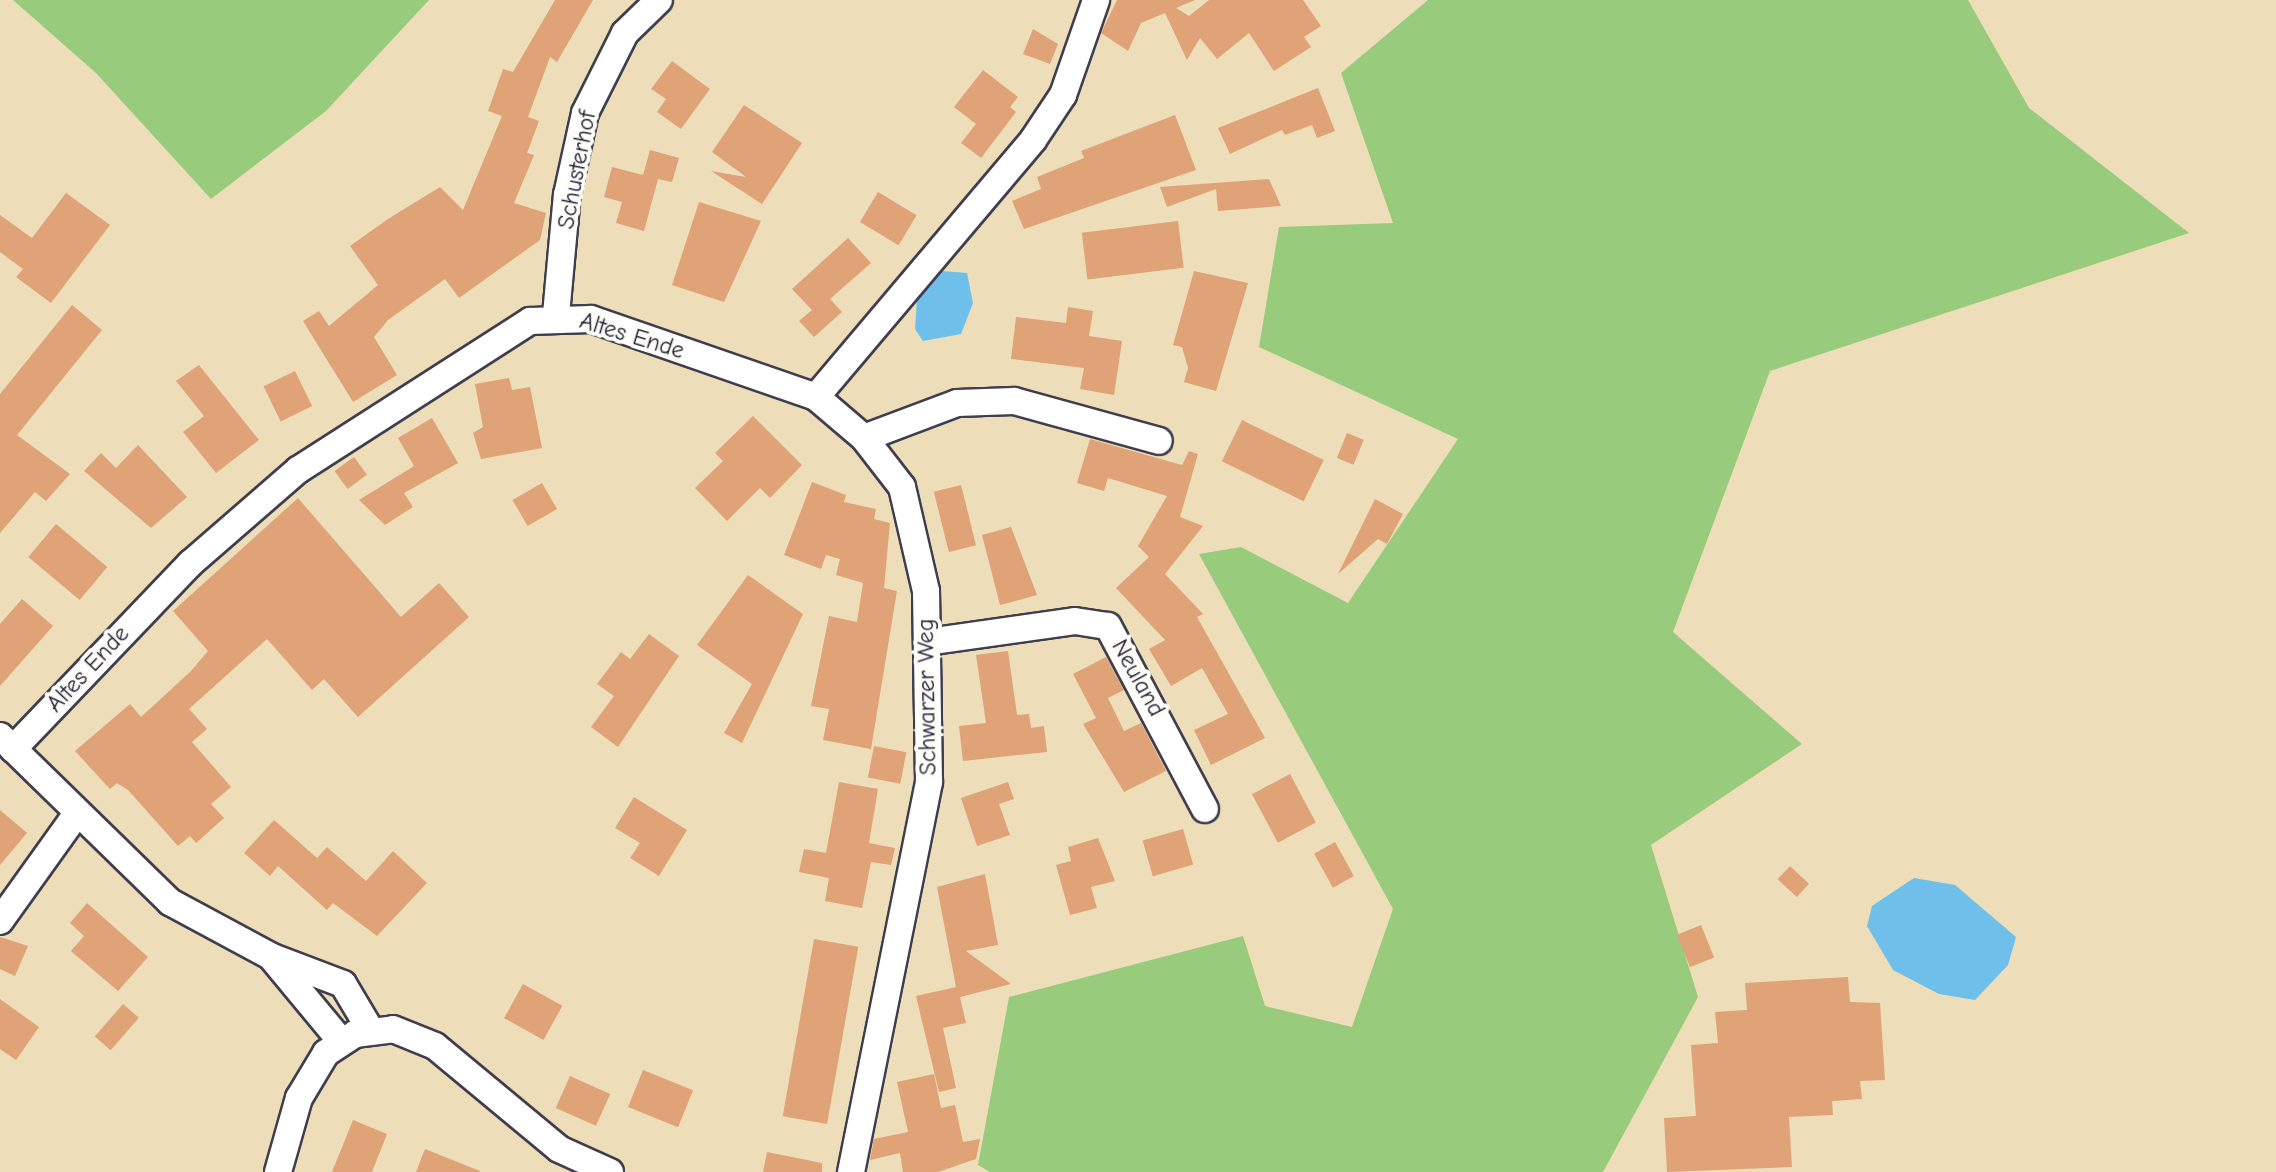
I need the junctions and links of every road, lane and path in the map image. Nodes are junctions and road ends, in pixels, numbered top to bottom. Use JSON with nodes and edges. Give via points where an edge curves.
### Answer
{"nodes":[{"id":1,"x":659,"y":0,"type":"edge"},
{"id":2,"x":1096,"y":0,"type":"edge"},
{"id":3,"x":556,"y":315,"type":"junction"},
{"id":4,"x":816,"y":397,"type":"junction"},
{"id":5,"x":864,"y":438,"type":"junction"},
{"id":6,"x":1159,"y":441,"type":"dead end"},
{"id":7,"x":927,"y":642,"type":"junction"},
{"id":8,"x":6,"y":742,"type":"edge"},
{"id":9,"x":1205,"y":809,"type":"dead end"},
{"id":10,"x":76,"y":815,"type":"junction"},
{"id":11,"x":0,"y":921,"type":"edge"},
{"id":12,"x":272,"y":957,"type":"junction"},
{"id":13,"x":371,"y":1031,"type":"junction"},
{"id":14,"x":341,"y":1041,"type":"junction"},
{"id":15,"x":278,"y":1172,"type":"edge"},
{"id":16,"x":610,"y":1172,"type":"edge"},
{"id":17,"x":851,"y":1172,"type":"edge"}],
"edges":[{"from":1,"to":3,"type":"street","name":"Schusterhof","via":[[625,33],[585,113],[567,195]]},
{"from":2,"to":4,"type":"street","via":[[1063,95],[1033,140]]},
{"from":3,"to":4,"type":"street","name":"Altes Ende","via":[[627,330]]},
{"from":3,"to":8,"type":"street","name":"Altes Ende","via":[[508,331],[298,470],[191,563]]},
{"from":4,"to":5,"type":"street","name":"Schwarzer Weg"},
{"from":5,"to":6,"type":"street","via":[[957,403],[1014,401]]},
{"from":5,"to":7,"type":"street","name":"Schwarzer Weg","via":[[902,487],[914,527]]},
{"from":7,"to":9,"type":"street","name":"Neuland","via":[[1075,621],[1108,626]]},
{"from":7,"to":17,"type":"street","name":"Schwarzer Weg","via":[[929,782]]},
{"from":8,"to":10,"type":"street"},
{"from":10,"to":11,"type":"street"},
{"from":10,"to":12,"type":"street","via":[[170,902]]},
{"from":12,"to":13,"type":"street","via":[[343,984]]},
{"from":12,"to":14,"type":"street"},
{"from":13,"to":14,"type":"street"},
{"from":13,"to":16,"type":"street","via":[[414,1034],[435,1046],[559,1149]]},
{"from":14,"to":15,"type":"street","via":[[310,1073]]}]}
